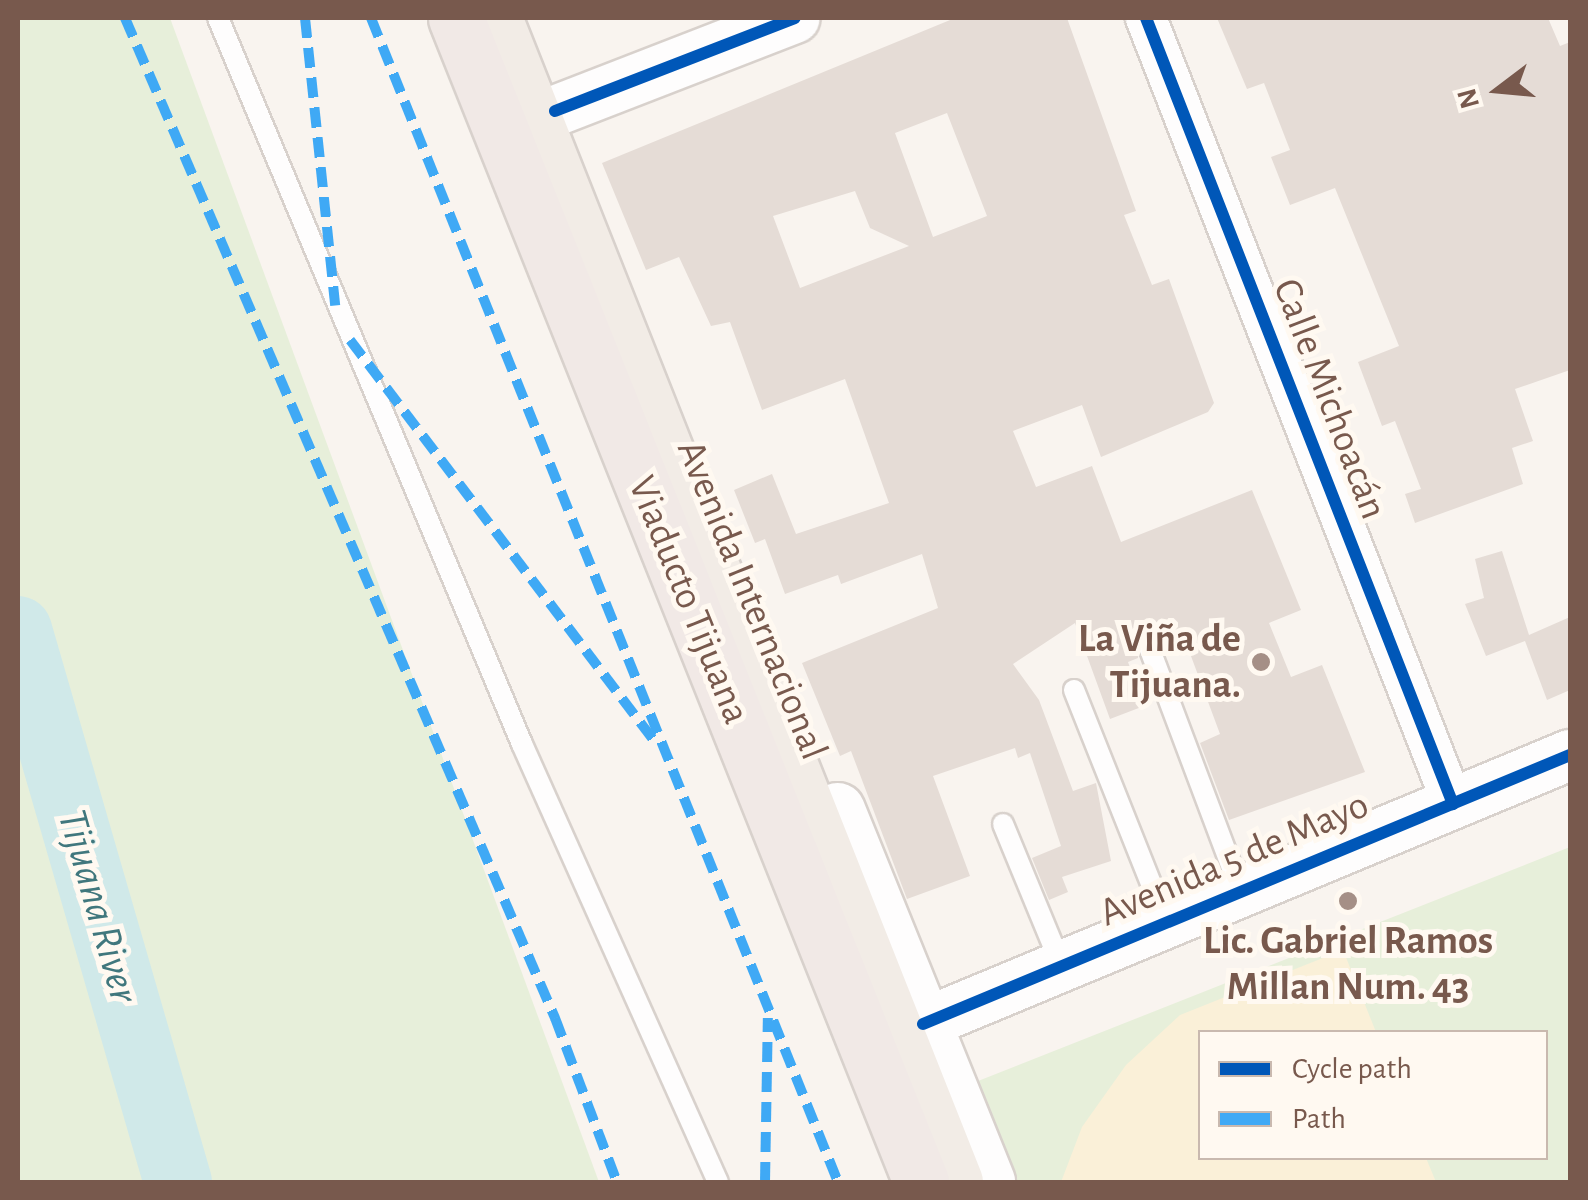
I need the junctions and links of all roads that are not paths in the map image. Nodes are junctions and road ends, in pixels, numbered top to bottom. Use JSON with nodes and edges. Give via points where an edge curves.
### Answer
{"nodes":[{"id":1,"x":218,"y":18,"type":"edge"},
{"id":2,"x":441,"y":18,"type":"edge"},
{"id":3,"x":456,"y":18,"type":"edge"},
{"id":4,"x":480,"y":18,"type":"edge"},
{"id":5,"x":494,"y":18,"type":"edge"},
{"id":6,"x":518,"y":18,"type":"edge"},
{"id":7,"x":795,"y":18,"type":"edge"},
{"id":8,"x":1146,"y":18,"type":"edge"},
{"id":9,"x":555,"y":111,"type":"junction"},
{"id":10,"x":1149,"y":647,"type":"dead end"},
{"id":11,"x":1074,"y":690,"type":"dead end"},
{"id":12,"x":1570,"y":756,"type":"edge"},
{"id":13,"x":1453,"y":804,"type":"junction"},
{"id":14,"x":1002,"y":824,"type":"dead end"},
{"id":15,"x":1241,"y":892,"type":"junction"},
{"id":16,"x":1167,"y":923,"type":"junction"},
{"id":17,"x":1062,"y":966,"type":"junction"},
{"id":18,"x":923,"y":1024,"type":"junction"},
{"id":19,"x":718,"y":1182,"type":"edge"},
{"id":20,"x":904,"y":1182,"type":"edge"},
{"id":21,"x":921,"y":1182,"type":"edge"},
{"id":22,"x":938,"y":1182,"type":"edge"},
{"id":23,"x":956,"y":1182,"type":"edge"},
{"id":24,"x":987,"y":1182,"type":"edge"}],
"edges":[{"from":1,"to":19,"type":"lane","via":[[522,744]]},
{"from":2,"to":20,"type":"highway","name":"Avenida Internacional"},
{"from":3,"to":21,"type":"highway","name":"Viaducto Tijuana"},
{"from":4,"to":22,"type":"highway","name":"Viaducto Tijuana"},
{"from":5,"to":23,"type":"highway","name":"Avenida Internacional"},
{"from":6,"to":9,"type":"main road","name":"Avenida Internacional"},
{"from":7,"to":9,"type":"street"},
{"from":8,"to":13,"type":"street","name":"Calle Michoacán"},
{"from":9,"to":18,"type":"main road","name":"Avenida Internacional"},
{"from":10,"to":15,"type":"lane"},
{"from":11,"to":16,"type":"lane"},
{"from":12,"to":13,"type":"street","name":"Avenida 5 de Mayo"},
{"from":13,"to":15,"type":"street","name":"Avenida 5 de Mayo"},
{"from":14,"to":17,"type":"lane"},
{"from":15,"to":16,"type":"street","name":"Avenida 5 de Mayo"},
{"from":16,"to":17,"type":"street","name":"Avenida 5 de Mayo"},
{"from":17,"to":18,"type":"street","name":"Avenida 5 de Mayo"},
{"from":18,"to":24,"type":"main road","name":"Avenida Internacional"}]}
